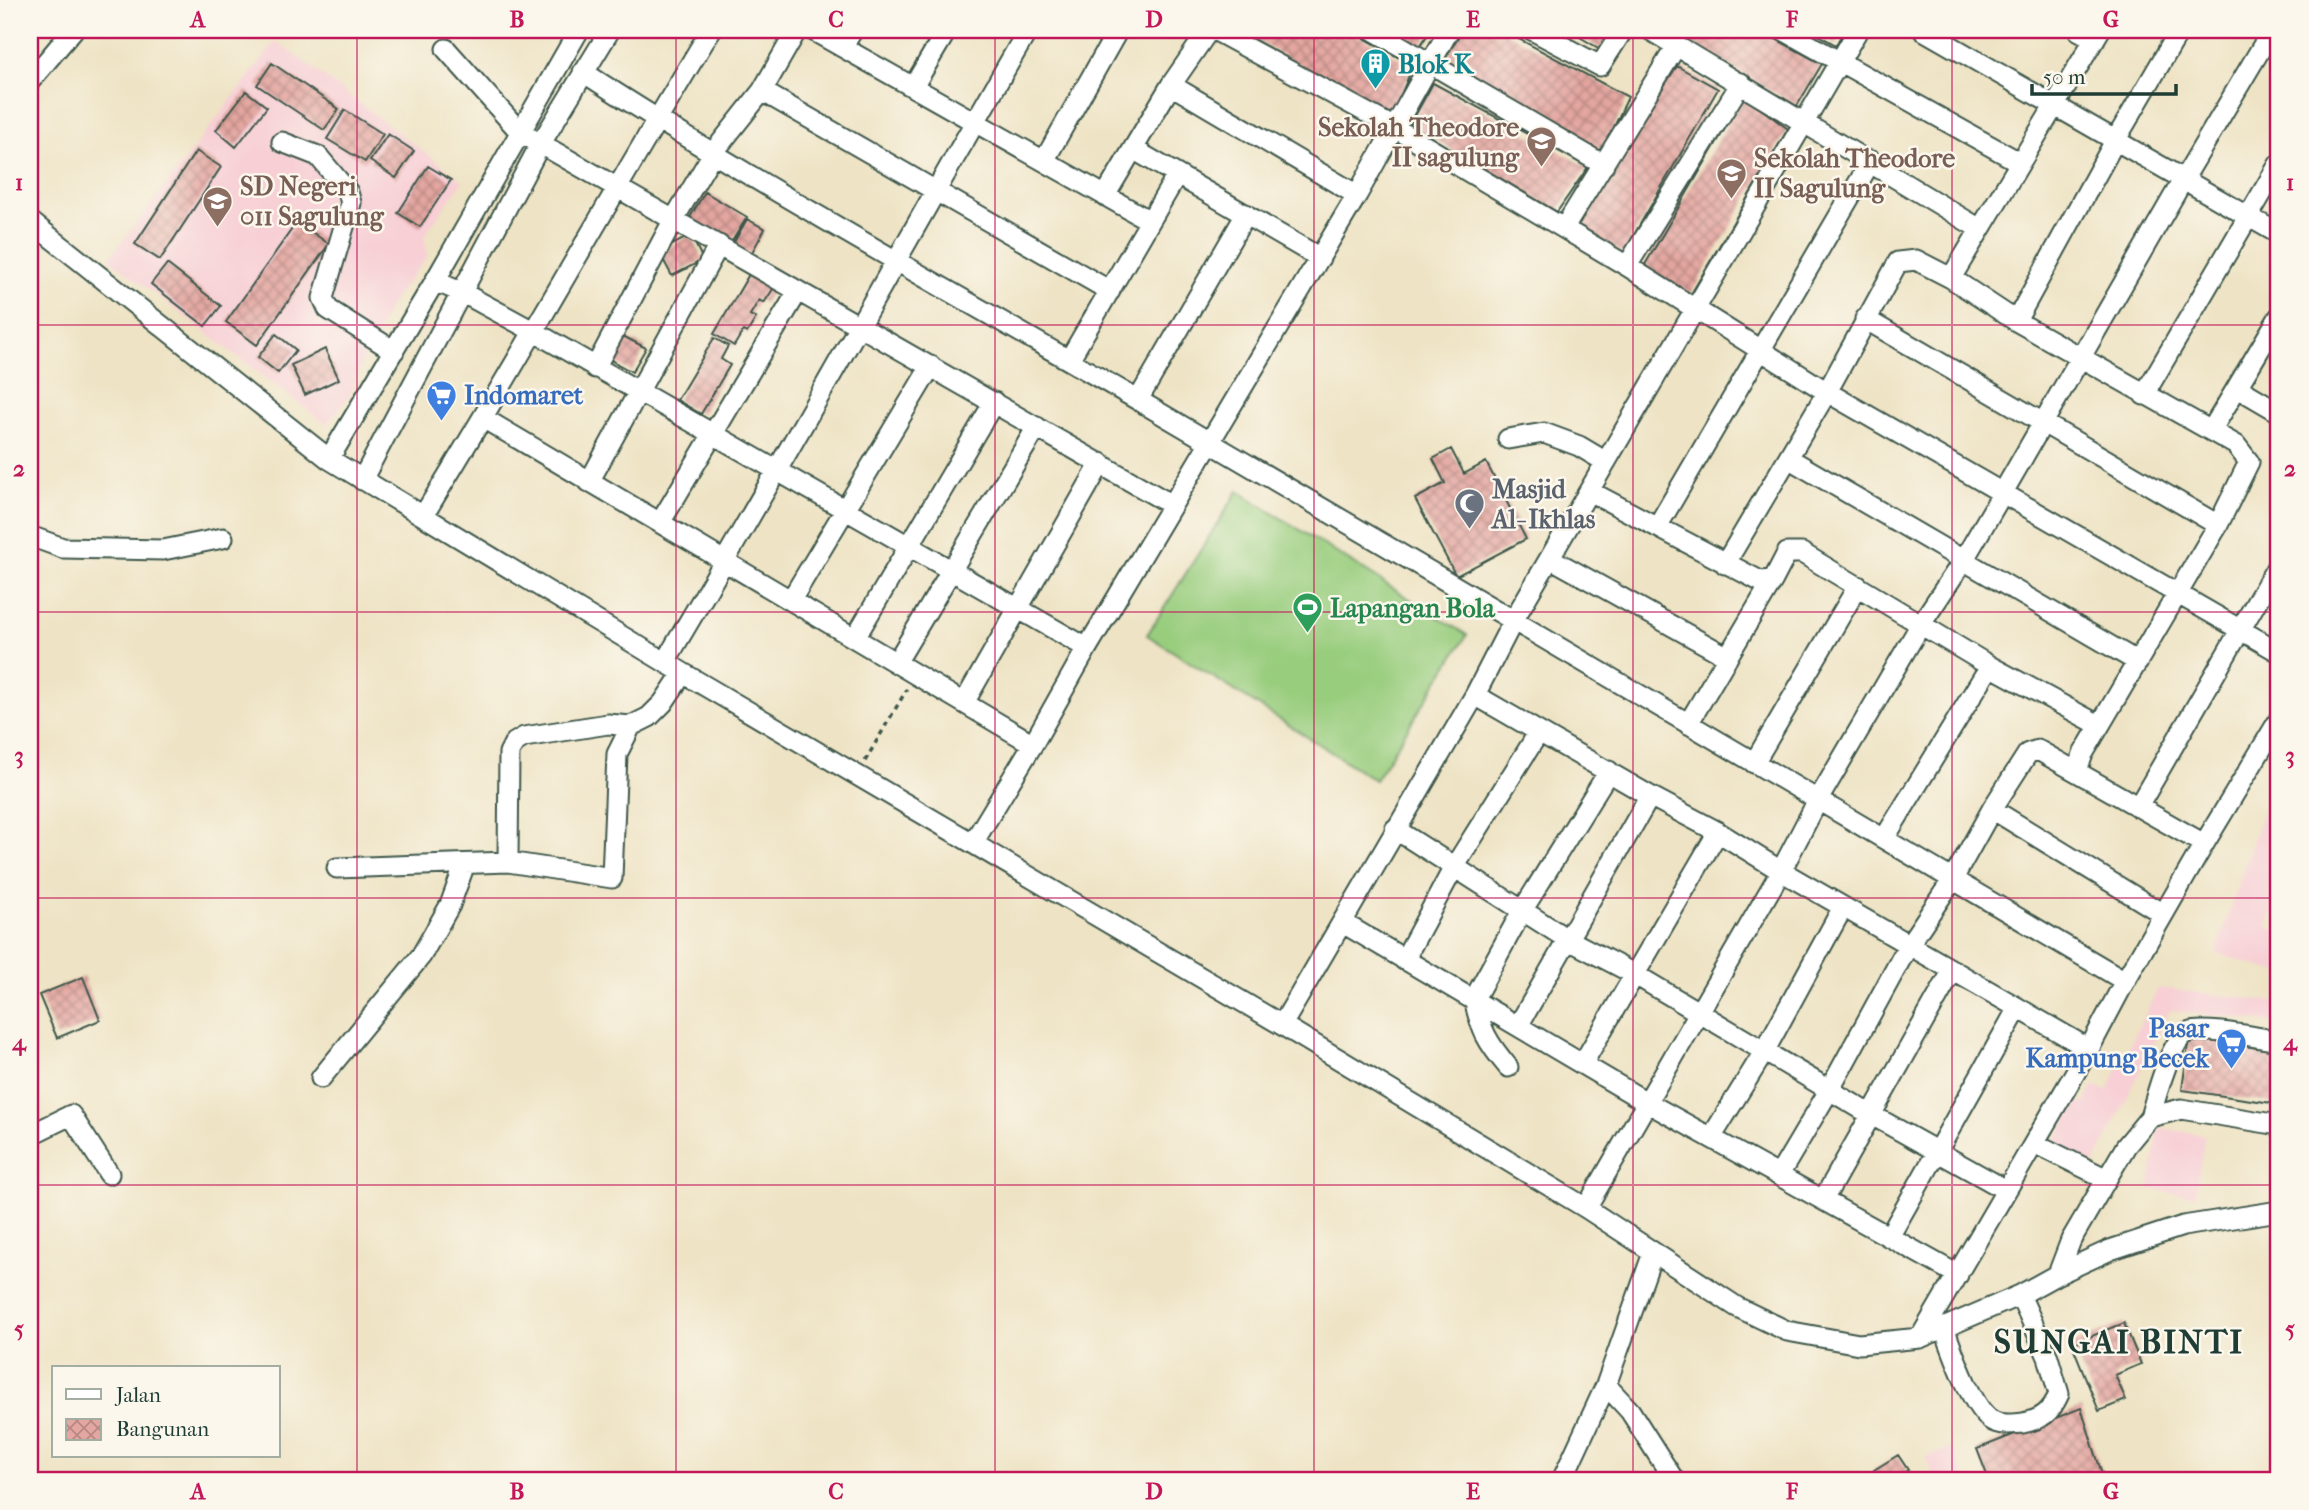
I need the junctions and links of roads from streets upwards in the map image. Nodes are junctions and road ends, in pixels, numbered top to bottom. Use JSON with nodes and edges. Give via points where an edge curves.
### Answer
{"nodes":[{"id":1,"x":73,"y":30,"type":"edge"},
{"id":2,"x":579,"y":30,"type":"edge"},
{"id":3,"x":610,"y":30,"type":"edge"},
{"id":4,"x":711,"y":30,"type":"edge"},
{"id":5,"x":797,"y":30,"type":"edge"},
{"id":6,"x":812,"y":30,"type":"edge"},
{"id":7,"x":853,"y":30,"type":"edge"},
{"id":8,"x":947,"y":30,"type":"edge"},
{"id":9,"x":1028,"y":30,"type":"edge"},
{"id":10,"x":1118,"y":30,"type":"edge"},
{"id":11,"x":1212,"y":30,"type":"edge"},
{"id":12,"x":1373,"y":30,"type":"edge"},
{"id":13,"x":1449,"y":30,"type":"edge"},
{"id":14,"x":1623,"y":30,"type":"edge"},
{"id":15,"x":1650,"y":30,"type":"edge"},
{"id":16,"x":1783,"y":30,"type":"edge"},
{"id":17,"x":1858,"y":30,"type":"edge"},
{"id":18,"x":1923,"y":30,"type":"edge"},
{"id":19,"x":2180,"y":30,"type":"edge"},
{"id":20,"x":2272,"y":30,"type":"edge"},
{"id":21,"x":1537,"y":31,"type":"edge"},
{"id":22,"x":2091,"y":33,"type":"edge"},
{"id":23,"x":1677,"y":45,"type":"junction"},
{"id":24,"x":842,"y":47,"type":"junction"},
{"id":25,"x":446,"y":49,"type":"dead end"},
{"id":26,"x":1839,"y":62,"type":"junction"},
{"id":27,"x":1429,"y":63,"type":"junction"},
{"id":28,"x":583,"y":72,"type":"junction"},
{"id":29,"x":30,"y":81,"type":"edge"},
{"id":30,"x":1741,"y":83,"type":"junction"},
{"id":31,"x":1171,"y":85,"type":"junction"},
{"id":32,"x":913,"y":87,"type":"junction"},
{"id":33,"x":762,"y":91,"type":"junction"},
{"id":34,"x":2054,"y":105,"type":"junction"},
{"id":35,"x":656,"y":119,"type":"junction"},
{"id":36,"x":1804,"y":120,"type":"junction"},
{"id":37,"x":975,"y":122,"type":"junction"},
{"id":38,"x":1395,"y":128,"type":"junction"},
{"id":39,"x":520,"y":132,"type":"junction"},
{"id":40,"x":2115,"y":141,"type":"junction"},
{"id":41,"x":282,"y":142,"type":"dead end"},
{"id":42,"x":541,"y":143,"type":"junction"},
{"id":43,"x":1133,"y":149,"type":"junction"},
{"id":44,"x":713,"y":153,"type":"junction"},
{"id":45,"x":1044,"y":161,"type":"junction"},
{"id":46,"x":1871,"y":161,"type":"junction"},
{"id":47,"x":2019,"y":162,"type":"junction"},
{"id":48,"x":2279,"y":164,"type":"edge"},
{"id":49,"x":1604,"y":165,"type":"junction"},
{"id":50,"x":1177,"y":175,"type":"junction"},
{"id":51,"x":2183,"y":180,"type":"junction"},
{"id":52,"x":618,"y":188,"type":"junction"},
{"id":53,"x":936,"y":190,"type":"junction"},
{"id":54,"x":1357,"y":195,"type":"junction"},
{"id":55,"x":1105,"y":196,"type":"junction"},
{"id":56,"x":1245,"y":214,"type":"junction"},
{"id":57,"x":2249,"y":217,"type":"junction"},
{"id":58,"x":674,"y":219,"type":"junction"},
{"id":59,"x":30,"y":221,"type":"edge"},
{"id":60,"x":1150,"y":221,"type":"junction"},
{"id":61,"x":1564,"y":228,"type":"junction"},
{"id":62,"x":1980,"y":229,"type":"junction"},
{"id":63,"x":2279,"y":234,"type":"edge"},
{"id":64,"x":719,"y":245,"type":"junction"},
{"id":65,"x":1320,"y":258,"type":"junction"},
{"id":66,"x":895,"y":260,"type":"junction"},
{"id":67,"x":1627,"y":266,"type":"junction"},
{"id":68,"x":1951,"y":278,"type":"junction"},
{"id":69,"x":435,"y":281,"type":"junction"},
{"id":70,"x":1110,"y":290,"type":"junction"},
{"id":71,"x":798,"y":291,"type":"junction"},
{"id":72,"x":463,"y":293,"type":"junction"},
{"id":73,"x":1696,"y":309,"type":"junction"},
{"id":74,"x":1865,"y":319,"type":"junction"},
{"id":75,"x":2279,"y":319,"type":"edge"},
{"id":76,"x":2016,"y":321,"type":"junction"},
{"id":77,"x":858,"y":325,"type":"junction"},
{"id":78,"x":533,"y":331,"type":"junction"},
{"id":79,"x":1760,"y":349,"type":"junction"},
{"id":80,"x":2081,"y":357,"type":"junction"},
{"id":81,"x":390,"y":359,"type":"junction"},
{"id":82,"x":1069,"y":360,"type":"junction"},
{"id":83,"x":931,"y":366,"type":"junction"},
{"id":84,"x":595,"y":368,"type":"junction"},
{"id":85,"x":414,"y":380,"type":"junction"},
{"id":86,"x":2238,"y":388,"type":"junction"},
{"id":87,"x":637,"y":391,"type":"junction"},
{"id":88,"x":1827,"y":392,"type":"junction"},
{"id":89,"x":2144,"y":395,"type":"junction"},
{"id":90,"x":1138,"y":400,"type":"junction"},
{"id":91,"x":994,"y":402,"type":"junction"},
{"id":92,"x":2279,"y":412,"type":"edge"},
{"id":93,"x":483,"y":418,"type":"junction"},
{"id":94,"x":2043,"y":422,"type":"junction"},
{"id":95,"x":1037,"y":427,"type":"junction"},
{"id":96,"x":2211,"y":431,"type":"junction"},
{"id":97,"x":712,"y":434,"type":"junction"},
{"id":98,"x":1508,"y":439,"type":"dead end"},
{"id":99,"x":1209,"y":442,"type":"junction"},
{"id":100,"x":1787,"y":458,"type":"junction"},
{"id":101,"x":329,"y":459,"type":"junction"},
{"id":102,"x":1606,"y":462,"type":"junction"},
{"id":103,"x":1101,"y":463,"type":"junction"},
{"id":104,"x":775,"y":470,"type":"junction"},
{"id":105,"x":362,"y":480,"type":"junction"},
{"id":106,"x":589,"y":482,"type":"junction"},
{"id":107,"x":1590,"y":491,"type":"junction"},
{"id":108,"x":2002,"y":494,"type":"junction"},
{"id":109,"x":1172,"y":505,"type":"junction"},
{"id":110,"x":844,"y":509,"type":"junction"},
{"id":111,"x":423,"y":516,"type":"junction"},
{"id":112,"x":660,"y":523,"type":"junction"},
{"id":113,"x":2218,"y":525,"type":"junction"},
{"id":114,"x":1657,"y":527,"type":"junction"},
{"id":115,"x":30,"y":536,"type":"edge"},
{"id":116,"x":223,"y":538,"type":"dead end"},
{"id":117,"x":908,"y":546,"type":"junction"},
{"id":118,"x":1550,"y":558,"type":"junction"},
{"id":119,"x":1963,"y":561,"type":"junction"},
{"id":120,"x":725,"y":562,"type":"junction"},
{"id":121,"x":2279,"y":563,"type":"edge"},
{"id":122,"x":1725,"y":564,"type":"junction"},
{"id":123,"x":950,"y":569,"type":"junction"},
{"id":124,"x":1773,"y":580,"type":"junction"},
{"id":125,"x":1858,"y":586,"type":"junction"},
{"id":126,"x":2177,"y":593,"type":"junction"},
{"id":127,"x":791,"y":600,"type":"junction"},
{"id":128,"x":1017,"y":607,"type":"junction"},
{"id":129,"x":1513,"y":621,"type":"junction"},
{"id":130,"x":1921,"y":624,"type":"junction"},
{"id":131,"x":2239,"y":630,"type":"junction"},
{"id":132,"x":855,"y":638,"type":"junction"},
{"id":133,"x":1087,"y":648,"type":"junction"},
{"id":134,"x":2279,"y":652,"type":"edge"},
{"id":135,"x":1728,"y":657,"type":"junction"},
{"id":136,"x":665,"y":662,"type":"junction"},
{"id":137,"x":2138,"y":662,"type":"junction"},
{"id":138,"x":896,"y":663,"type":"junction"},
{"id":139,"x":1990,"y":666,"type":"junction"},
{"id":140,"x":683,"y":673,"type":"junction"},
{"id":141,"x":1475,"y":695,"type":"junction"},
{"id":142,"x":964,"y":703,"type":"junction"},
{"id":143,"x":2279,"y":720,"type":"edge"},
{"id":144,"x":1688,"y":724,"type":"junction"},
{"id":145,"x":2099,"y":725,"type":"junction"},
{"id":146,"x":631,"y":726,"type":"junction"},
{"id":147,"x":1539,"y":732,"type":"junction"},
{"id":148,"x":1033,"y":744,"type":"junction"},
{"id":149,"x":1754,"y":763,"type":"junction"},
{"id":150,"x":1609,"y":771,"type":"junction"},
{"id":151,"x":2077,"y":771,"type":"junction"},
{"id":152,"x":1650,"y":796,"type":"junction"},
{"id":153,"x":1818,"y":800,"type":"junction"},
{"id":154,"x":2138,"y":807,"type":"junction"},
{"id":155,"x":1992,"y":810,"type":"junction"},
{"id":156,"x":1395,"y":830,"type":"junction"},
{"id":157,"x":1718,"y":832,"type":"junction"},
{"id":158,"x":1884,"y":839,"type":"junction"},
{"id":159,"x":974,"y":843,"type":"junction"},
{"id":160,"x":2204,"y":844,"type":"junction"},
{"id":161,"x":508,"y":862,"type":"junction"},
{"id":162,"x":465,"y":864,"type":"junction"},
{"id":163,"x":337,"y":868,"type":"dead end"},
{"id":164,"x":1453,"y":869,"type":"junction"},
{"id":165,"x":1781,"y":871,"type":"junction"},
{"id":166,"x":1953,"y":879,"type":"junction"},
{"id":167,"x":1843,"y":907,"type":"junction"},
{"id":168,"x":1522,"y":911,"type":"junction"},
{"id":169,"x":2163,"y":914,"type":"junction"},
{"id":170,"x":1343,"y":923,"type":"junction"},
{"id":171,"x":1567,"y":939,"type":"junction"},
{"id":172,"x":1908,"y":946,"type":"junction"},
{"id":173,"x":1404,"y":960,"type":"junction"},
{"id":174,"x":1952,"y":970,"type":"junction"},
{"id":175,"x":1634,"y":974,"type":"junction"},
{"id":176,"x":2125,"y":981,"type":"junction"},
{"id":177,"x":1474,"y":999,"type":"junction"},
{"id":178,"x":2018,"y":1008,"type":"junction"},
{"id":179,"x":1699,"y":1013,"type":"junction"},
{"id":180,"x":1282,"y":1025,"type":"junction"},
{"id":181,"x":1518,"y":1026,"type":"junction"},
{"id":182,"x":2279,"y":1041,"type":"edge"},
{"id":183,"x":2090,"y":1049,"type":"junction"},
{"id":184,"x":1765,"y":1052,"type":"junction"},
{"id":185,"x":1583,"y":1063,"type":"junction"},
{"id":186,"x":1508,"y":1068,"type":"dead end"},
{"id":187,"x":321,"y":1078,"type":"dead end"},
{"id":188,"x":1830,"y":1089,"type":"junction"},
{"id":189,"x":1648,"y":1103,"type":"junction"},
{"id":190,"x":1870,"y":1114,"type":"junction"},
{"id":191,"x":2150,"y":1117,"type":"junction"},
{"id":192,"x":2279,"y":1125,"type":"edge"},
{"id":193,"x":30,"y":1135,"type":"edge"},
{"id":194,"x":1711,"y":1138,"type":"junction"},
{"id":195,"x":2034,"y":1143,"type":"junction"},
{"id":196,"x":1938,"y":1153,"type":"junction"},
{"id":197,"x":109,"y":1174,"type":"dead end"},
{"id":198,"x":1779,"y":1175,"type":"junction"},
{"id":199,"x":2107,"y":1179,"type":"junction"},
{"id":200,"x":2006,"y":1190,"type":"junction"},
{"id":201,"x":1823,"y":1200,"type":"junction"},
{"id":202,"x":1586,"y":1208,"type":"junction"},
{"id":203,"x":2279,"y":1211,"type":"edge"},
{"id":204,"x":1889,"y":1237,"type":"junction"},
{"id":205,"x":1653,"y":1253,"type":"junction"},
{"id":206,"x":2058,"y":1274,"type":"junction"},
{"id":207,"x":1958,"y":1275,"type":"junction"},
{"id":208,"x":2020,"y":1295,"type":"junction"},
{"id":209,"x":1944,"y":1328,"type":"junction"},
{"id":210,"x":1920,"y":1338,"type":"junction"},
{"id":211,"x":1606,"y":1385,"type":"junction"},
{"id":212,"x":1565,"y":1479,"type":"edge"},
{"id":213,"x":1674,"y":1480,"type":"edge"}],
"edges":[{"from":1,"to":29,"type":"street"},
{"from":2,"to":39,"type":"street"},
{"from":3,"to":28,"type":"street"},
{"from":4,"to":35,"type":"street"},
{"from":5,"to":33,"type":"street"},
{"from":6,"to":24,"type":"street"},
{"from":7,"to":24,"type":"street"},
{"from":8,"to":32,"type":"street"},
{"from":9,"to":37,"type":"street"},
{"from":10,"to":45,"type":"street"},
{"from":11,"to":31,"type":"street"},
{"from":11,"to":38,"type":"street"},
{"from":12,"to":27,"type":"street"},
{"from":13,"to":27,"type":"street"},
{"from":14,"to":21,"type":"street","via":[[1600,66]]},
{"from":15,"to":23,"type":"street"},
{"from":16,"to":26,"type":"street"},
{"from":17,"to":26,"type":"street"},
{"from":18,"to":34,"type":"street"},
{"from":19,"to":40,"type":"street"},
{"from":20,"to":51,"type":"street"},
{"from":22,"to":34,"type":"street"},
{"from":23,"to":30,"type":"street"},
{"from":23,"to":49,"type":"street"},
{"from":24,"to":32,"type":"street"},
{"from":25,"to":39,"type":"street"},
{"from":26,"to":36,"type":"street"},
{"from":26,"to":47,"type":"street"},
{"from":27,"to":38,"type":"street"},
{"from":27,"to":49,"type":"street"},
{"from":28,"to":35,"type":"street"},
{"from":28,"to":42,"type":"street"},
{"from":30,"to":36,"type":"street"},
{"from":30,"to":67,"type":"street"},
{"from":31,"to":43,"type":"street"},
{"from":31,"to":54,"type":"street"},
{"from":32,"to":37,"type":"street"},
{"from":33,"to":44,"type":"street"},
{"from":33,"to":53,"type":"street"},
{"from":34,"to":40,"type":"street"},
{"from":34,"to":47,"type":"street"},
{"from":35,"to":44,"type":"street"},
{"from":35,"to":52,"type":"street"},
{"from":36,"to":46,"type":"street"},
{"from":36,"to":73,"type":"street"},
{"from":37,"to":45,"type":"street"},
{"from":37,"to":53,"type":"street"},
{"from":38,"to":54,"type":"street"},
{"from":38,"to":61,"type":"street"},
{"from":39,"to":42,"type":"street"},
{"from":39,"to":69,"type":"street"},
{"from":40,"to":51,"type":"street"},
{"from":40,"to":76,"type":"street"},
{"from":41,"to":81,"type":"street","via":[[318,156],[348,192],[351,203],[323,298],[328,309]]},
{"from":42,"to":52,"type":"street"},
{"from":42,"to":72,"type":"street"},
{"from":43,"to":50,"type":"street"},
{"from":43,"to":55,"type":"street"},
{"from":44,"to":58,"type":"street"},
{"from":44,"to":66,"type":"street"},
{"from":45,"to":55,"type":"street"},
{"from":46,"to":62,"type":"street"},
{"from":46,"to":79,"type":"street"},
{"from":47,"to":62,"type":"street"},
{"from":48,"to":57,"type":"street"},
{"from":49,"to":61,"type":"street"},
{"from":50,"to":56,"type":"street"},
{"from":50,"to":60,"type":"street"},
{"from":51,"to":57,"type":"street"},
{"from":51,"to":80,"type":"street"},
{"from":52,"to":58,"type":"street"},
{"from":52,"to":78,"type":"street"},
{"from":53,"to":66,"type":"street"},
{"from":53,"to":70,"type":"street"},
{"from":54,"to":65,"type":"street"},
{"from":55,"to":60,"type":"street"},
{"from":56,"to":65,"type":"street"},
{"from":56,"to":90,"type":"street"},
{"from":57,"to":63,"type":"street"},
{"from":57,"to":89,"type":"street"},
{"from":58,"to":64,"type":"street"},
{"from":58,"to":84,"type":"street"},
{"from":59,"to":101,"type":"street"},
{"from":60,"to":70,"type":"street"},
{"from":61,"to":67,"type":"street"},
{"from":62,"to":68,"type":"street"},
{"from":64,"to":71,"type":"street"},
{"from":64,"to":87,"type":"street"},
{"from":65,"to":99,"type":"street"},
{"from":66,"to":77,"type":"street"},
{"from":66,"to":82,"type":"street"},
{"from":67,"to":73,"type":"street"},
{"from":68,"to":74,"type":"street","via":[[1916,260],[1898,262]]},
{"from":68,"to":76,"type":"street"},
{"from":69,"to":72,"type":"street"},
{"from":69,"to":81,"type":"street"},
{"from":70,"to":82,"type":"street"},
{"from":71,"to":77,"type":"street"},
{"from":71,"to":97,"type":"street"},
{"from":72,"to":78,"type":"street"},
{"from":72,"to":85,"type":"street"},
{"from":73,"to":79,"type":"street"},
{"from":73,"to":102,"type":"street"},
{"from":74,"to":88,"type":"street"},
{"from":74,"to":94,"type":"street"},
{"from":75,"to":86,"type":"street"},
{"from":76,"to":80,"type":"street"},
{"from":77,"to":83,"type":"street"},
{"from":77,"to":104,"type":"street"},
{"from":78,"to":84,"type":"street"},
{"from":78,"to":93,"type":"street"},
{"from":79,"to":88,"type":"street"},
{"from":79,"to":114,"type":"street"},
{"from":80,"to":89,"type":"street"},
{"from":80,"to":94,"type":"street"},
{"from":81,"to":85,"type":"street"},
{"from":81,"to":101,"type":"street"},
{"from":82,"to":90,"type":"street"},
{"from":83,"to":91,"type":"street"},
{"from":83,"to":110,"type":"street"},
{"from":84,"to":87,"type":"street"},
{"from":85,"to":105,"type":"street"},
{"from":86,"to":92,"type":"street"},
{"from":86,"to":96,"type":"street"},
{"from":87,"to":97,"type":"street"},
{"from":87,"to":106,"type":"street"},
{"from":88,"to":100,"type":"street"},
{"from":88,"to":108,"type":"street"},
{"from":89,"to":96,"type":"street"},
{"from":90,"to":99,"type":"street"},
{"from":91,"to":95,"type":"street"},
{"from":91,"to":117,"type":"street"},
{"from":93,"to":106,"type":"street"},
{"from":93,"to":111,"type":"street"},
{"from":94,"to":108,"type":"street"},
{"from":94,"to":113,"type":"street"},
{"from":95,"to":103,"type":"street"},
{"from":95,"to":123,"type":"street"},
{"from":96,"to":113,"type":"street","via":[[2236,445],[2249,462]]},
{"from":97,"to":104,"type":"street"},
{"from":97,"to":112,"type":"street"},
{"from":98,"to":102,"type":"street","via":[[1544,433]]},
{"from":99,"to":109,"type":"street"},
{"from":99,"to":129,"type":"street"},
{"from":100,"to":119,"type":"street"},
{"from":100,"to":122,"type":"street"},
{"from":101,"to":105,"type":"street"},
{"from":102,"to":107,"type":"street"},
{"from":103,"to":109,"type":"street"},
{"from":103,"to":128,"type":"street"},
{"from":104,"to":110,"type":"street"},
{"from":104,"to":120,"type":"street"},
{"from":105,"to":111,"type":"street"},
{"from":106,"to":112,"type":"street"},
{"from":107,"to":114,"type":"street"},
{"from":107,"to":118,"type":"street"},
{"from":108,"to":119,"type":"street"},
{"from":108,"to":126,"type":"street"},
{"from":109,"to":133,"type":"street"},
{"from":110,"to":117,"type":"street"},
{"from":110,"to":127,"type":"street"},
{"from":111,"to":136,"type":"street"},
{"from":112,"to":120,"type":"street"},
{"from":113,"to":126,"type":"street"},
{"from":114,"to":122,"type":"street"},
{"from":115,"to":116,"type":"street","via":[[62,548],[163,550]]},
{"from":117,"to":123,"type":"street"},
{"from":117,"to":132,"type":"street"},
{"from":118,"to":129,"type":"street"},
{"from":118,"to":135,"type":"street"},
{"from":119,"to":130,"type":"street"},
{"from":119,"to":137,"type":"street"},
{"from":120,"to":127,"type":"street"},
{"from":120,"to":136,"type":"street"},
{"from":121,"to":131,"type":"street"},
{"from":122,"to":124,"type":"street","via":[[1760,581]]},
{"from":123,"to":128,"type":"street"},
{"from":123,"to":138,"type":"street"},
{"from":124,"to":125,"type":"street","via":[[1787,553],[1802,553]]},
{"from":124,"to":135,"type":"street"},
{"from":125,"to":130,"type":"street"},
{"from":125,"to":149,"type":"street"},
{"from":126,"to":131,"type":"street"},
{"from":126,"to":137,"type":"street"},
{"from":127,"to":132,"type":"street"},
{"from":128,"to":133,"type":"street"},
{"from":128,"to":142,"type":"street"},
{"from":129,"to":141,"type":"street"},
{"from":129,"to":144,"type":"street"},
{"from":130,"to":139,"type":"street"},
{"from":130,"to":153,"type":"street"},
{"from":131,"to":134,"type":"street"},
{"from":131,"to":154,"type":"street"},
{"from":132,"to":138,"type":"street"},
{"from":133,"to":148,"type":"street"},
{"from":135,"to":144,"type":"street"},
{"from":136,"to":140,"type":"street"},
{"from":137,"to":145,"type":"street"},
{"from":138,"to":142,"type":"street"},
{"from":139,"to":145,"type":"street"},
{"from":139,"to":158,"type":"street"},
{"from":140,"to":146,"type":"street","via":[[663,703]]},
{"from":140,"to":159,"type":"street"},
{"from":141,"to":147,"type":"street"},
{"from":141,"to":156,"type":"street"},
{"from":142,"to":148,"type":"street"},
{"from":143,"to":160,"type":"street"},
{"from":144,"to":149,"type":"street"},
{"from":145,"to":151,"type":"street"},
{"from":146,"to":161,"type":"street","via":[[608,724],[524,737],[514,743],[509,753]]},
{"from":146,"to":161,"type":"street","via":[[617,754],[612,878]]},
{"from":147,"to":150,"type":"street"},
{"from":147,"to":164,"type":"street"},
{"from":148,"to":159,"type":"street"},
{"from":149,"to":153,"type":"street"},
{"from":150,"to":152,"type":"street"},
{"from":150,"to":168,"type":"street"},
{"from":151,"to":154,"type":"street"},
{"from":151,"to":155,"type":"street","via":[[2038,750],[2028,753]]},
{"from":152,"to":157,"type":"street"},
{"from":152,"to":171,"type":"street"},
{"from":153,"to":158,"type":"street"},
{"from":153,"to":165,"type":"street"},
{"from":154,"to":160,"type":"street"},
{"from":155,"to":166,"type":"street"},
{"from":155,"to":169,"type":"street"},
{"from":156,"to":164,"type":"street"},
{"from":156,"to":170,"type":"street"},
{"from":157,"to":165,"type":"street"},
{"from":157,"to":175,"type":"street"},
{"from":158,"to":166,"type":"street"},
{"from":159,"to":180,"type":"street"},
{"from":160,"to":169,"type":"street"},
{"from":161,"to":162,"type":"street"},
{"from":162,"to":163,"type":"street"},
{"from":162,"to":187,"type":"street","via":[[450,905],[421,956]]},
{"from":164,"to":168,"type":"street"},
{"from":164,"to":173,"type":"street"},
{"from":165,"to":167,"type":"street"},
{"from":165,"to":179,"type":"street"},
{"from":166,"to":172,"type":"street"},
{"from":166,"to":176,"type":"street"},
{"from":167,"to":172,"type":"street"},
{"from":167,"to":184,"type":"street"},
{"from":168,"to":171,"type":"street"},
{"from":168,"to":177,"type":"street"},
{"from":169,"to":176,"type":"street"},
{"from":170,"to":173,"type":"street"},
{"from":170,"to":180,"type":"street"},
{"from":171,"to":175,"type":"street"},
{"from":171,"to":181,"type":"street"},
{"from":172,"to":174,"type":"street"},
{"from":172,"to":188,"type":"street"},
{"from":173,"to":177,"type":"street"},
{"from":174,"to":178,"type":"street"},
{"from":174,"to":190,"type":"street"},
{"from":175,"to":179,"type":"street"},
{"from":175,"to":185,"type":"street"},
{"from":176,"to":183,"type":"street"},
{"from":177,"to":181,"type":"street"},
{"from":177,"to":186,"type":"street","via":[[1481,1027]]},
{"from":178,"to":183,"type":"street"},
{"from":178,"to":196,"type":"street"},
{"from":179,"to":184,"type":"street"},
{"from":179,"to":189,"type":"street"},
{"from":180,"to":202,"type":"street"},
{"from":181,"to":185,"type":"street"},
{"from":182,"to":191,"type":"street","via":[[2203,1030],[2186,1033],[2175,1045]]},
{"from":183,"to":195,"type":"street"},
{"from":184,"to":188,"type":"street"},
{"from":184,"to":194,"type":"street"},
{"from":185,"to":189,"type":"street"},
{"from":188,"to":190,"type":"street"},
{"from":188,"to":198,"type":"street"},
{"from":189,"to":194,"type":"street"},
{"from":189,"to":202,"type":"street"},
{"from":190,"to":196,"type":"street"},
{"from":190,"to":201,"type":"street"},
{"from":191,"to":192,"type":"street","via":[[2181,1109]]},
{"from":191,"to":199,"type":"street"},
{"from":193,"to":197,"type":"street","via":[[71,1115]]},
{"from":194,"to":198,"type":"street"},
{"from":195,"to":199,"type":"street"},
{"from":195,"to":200,"type":"street"},
{"from":196,"to":200,"type":"street"},
{"from":196,"to":204,"type":"street"},
{"from":198,"to":201,"type":"street"},
{"from":199,"to":206,"type":"street","via":[[2071,1240]]},
{"from":200,"to":207,"type":"street"},
{"from":201,"to":204,"type":"street"},
{"from":202,"to":205,"type":"street"},
{"from":203,"to":206,"type":"street","via":[[2183,1226]]},
{"from":204,"to":207,"type":"street"},
{"from":205,"to":210,"type":"street","via":[[1737,1307],[1787,1331],[1859,1344]]},
{"from":205,"to":211,"type":"street"},
{"from":206,"to":208,"type":"street"},
{"from":207,"to":210,"type":"street"},
{"from":208,"to":209,"type":"street"},
{"from":208,"to":209,"type":"street","via":[[2059,1394],[2052,1410],[2032,1421],[1993,1422],[1979,1410]]},
{"from":209,"to":210,"type":"street"},
{"from":211,"to":212,"type":"street"},
{"from":211,"to":213,"type":"street","via":[[1630,1411]]}]}
